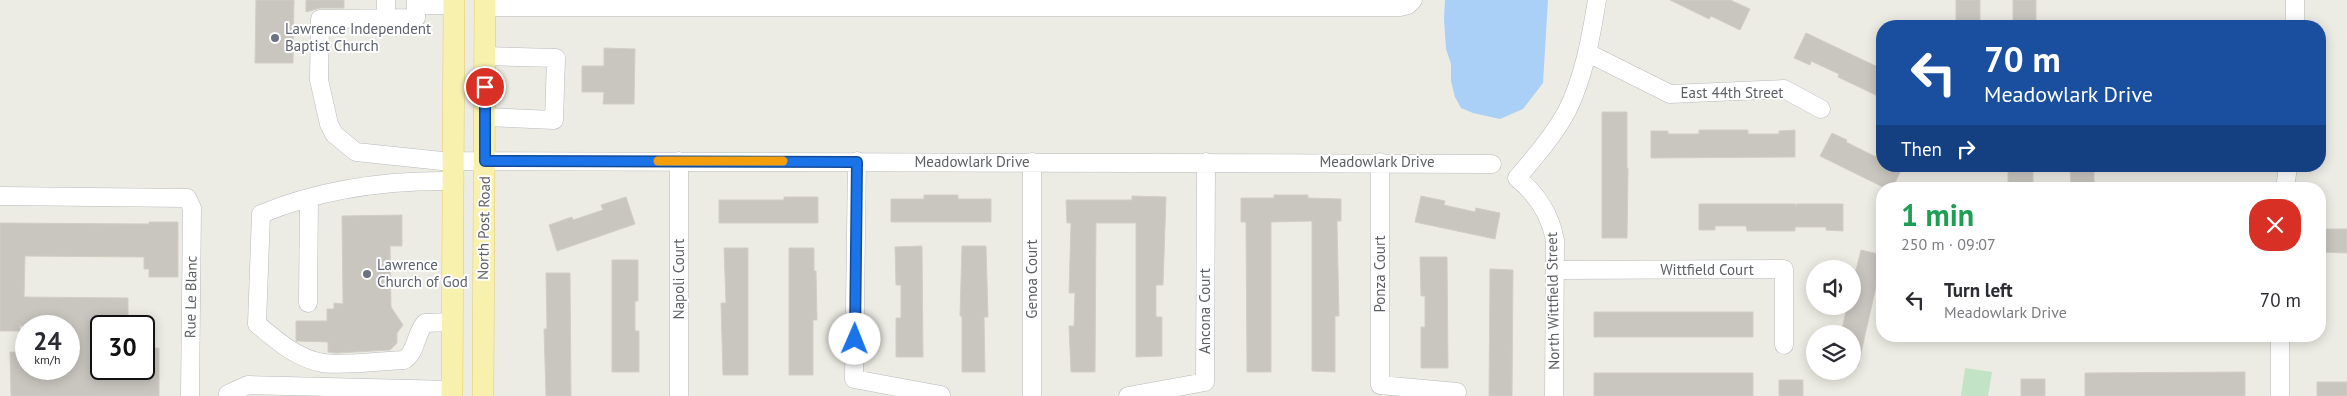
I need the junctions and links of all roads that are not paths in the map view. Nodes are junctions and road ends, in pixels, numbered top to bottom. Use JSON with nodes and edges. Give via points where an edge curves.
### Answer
{"nodes":[{"id":1,"x":1413,"y":0,"type":"edge"},
{"id":2,"x":1597,"y":0,"type":"edge"},
{"id":3,"x":2295,"y":0,"type":"edge"},
{"id":4,"x":416,"y":2,"type":"edge"},
{"id":5,"x":454,"y":3,"type":"edge"},
{"id":6,"x":485,"y":4,"type":"edge"},
{"id":7,"x":386,"y":9,"type":"edge"},
{"id":8,"x":2295,"y":20,"type":"edge"},
{"id":9,"x":1588,"y":53,"type":"junction"},
{"id":10,"x":485,"y":56,"type":"junction"},
{"id":11,"x":1821,"y":109,"type":"dead end"},
{"id":12,"x":485,"y":118,"type":"junction"},
{"id":13,"x":485,"y":161,"type":"junction"},
{"id":14,"x":678,"y":161,"type":"junction"},
{"id":15,"x":857,"y":162,"type":"junction"},
{"id":16,"x":1032,"y":162,"type":"junction"},
{"id":17,"x":1206,"y":162,"type":"junction"},
{"id":18,"x":1380,"y":162,"type":"junction"},
{"id":19,"x":1492,"y":164,"type":"dead end"},
{"id":20,"x":453,"y":171,"type":"junction"},
{"id":21,"x":0,"y":196,"type":"edge"},
{"id":22,"x":309,"y":198,"type":"junction"},
{"id":23,"x":1555,"y":270,"type":"junction"},
{"id":24,"x":308,"y":304,"type":"dead end"},
{"id":25,"x":452,"y":322,"type":"junction"},
{"id":26,"x":2280,"y":342,"type":"edge"},
{"id":27,"x":1784,"y":345,"type":"dead end"},
{"id":28,"x":337,"y":392,"type":"edge"},
{"id":29,"x":380,"y":392,"type":"edge"},
{"id":30,"x":1457,"y":392,"type":"dead end"},
{"id":31,"x":411,"y":393,"type":"edge"},
{"id":32,"x":452,"y":393,"type":"edge"},
{"id":33,"x":942,"y":395,"type":"edge"},
{"id":34,"x":190,"y":396,"type":"edge"},
{"id":35,"x":228,"y":396,"type":"edge"},
{"id":36,"x":483,"y":396,"type":"edge"},
{"id":37,"x":679,"y":396,"type":"edge"},
{"id":38,"x":1032,"y":396,"type":"edge"},
{"id":39,"x":1128,"y":396,"type":"edge"},
{"id":40,"x":1554,"y":396,"type":"edge"},
{"id":41,"x":2280,"y":396,"type":"edge"}],
"edges":[{"from":1,"to":6,"type":"street","via":[[1400,7]]},
{"from":2,"to":9,"type":"street","name":"North Wittfield Street"},
{"from":3,"to":8,"type":"street"},
{"from":4,"to":5,"type":"street"},
{"from":4,"to":7,"type":"street","via":[[416,18]]},
{"from":5,"to":20,"type":"main road","name":"North Post Road"},
{"from":6,"to":10,"type":"main road","name":"North Post Road"},
{"from":7,"to":20,"type":"street","via":[[320,19],[319,80],[329,124],[334,134],[356,152],[415,160]]},
{"from":9,"to":11,"type":"street","name":"East 44th Street","via":[[1670,94],[1784,90]]},
{"from":9,"to":23,"type":"street","name":"North Wittfield Street","via":[[1568,109],[1556,130],[1517,178],[1536,195],[1549,219],[1555,240]]},
{"from":10,"to":12,"type":"main road","name":"North Post Road"},
{"from":10,"to":12,"type":"street","via":[[556,58],[554,120]]},
{"from":12,"to":13,"type":"main road","name":"North Post Road"},
{"from":13,"to":14,"type":"street","name":"Meadowlark Drive"},
{"from":13,"to":20,"type":"street","name":"Meadowlark Drive"},
{"from":13,"to":36,"type":"main road","name":"North Post Road"},
{"from":14,"to":15,"type":"street","name":"Meadowlark Drive"},
{"from":14,"to":37,"type":"street","name":"Napoli Court"},
{"from":15,"to":16,"type":"street","name":"Meadowlark Drive"},
{"from":15,"to":33,"type":"street","via":[[854,379]]},
{"from":16,"to":17,"type":"street","name":"Meadowlark Drive"},
{"from":16,"to":38,"type":"street","name":"Genoa Court"},
{"from":17,"to":18,"type":"street","name":"Meadowlark Drive"},
{"from":17,"to":39,"type":"street","name":"Ancona Court","via":[[1205,382]]},
{"from":18,"to":19,"type":"street","name":"Meadowlark Drive"},
{"from":18,"to":30,"type":"street","name":"Ponza Court","via":[[1380,385]]},
{"from":20,"to":22,"type":"street"},
{"from":20,"to":25,"type":"main road","name":"North Post Road"},
{"from":21,"to":34,"type":"street","name":"Rue Le Blanc","via":[[187,198],[192,208]]},
{"from":22,"to":24,"type":"street"},
{"from":22,"to":25,"type":"street","via":[[260,214],[257,324],[283,345],[323,363],[404,360],[410,356],[425,322]]},
{"from":23,"to":27,"type":"street","name":"Wittfield Court","via":[[1784,269]]},
{"from":23,"to":40,"type":"street","name":"North Wittfield Street"},
{"from":25,"to":32,"type":"main road","name":"North Post Road"},
{"from":26,"to":41,"type":"street"},
{"from":28,"to":29,"type":"street"},
{"from":28,"to":35,"type":"street","via":[[248,385]]},
{"from":29,"to":31,"type":"street"},
{"from":31,"to":32,"type":"street"}]}
